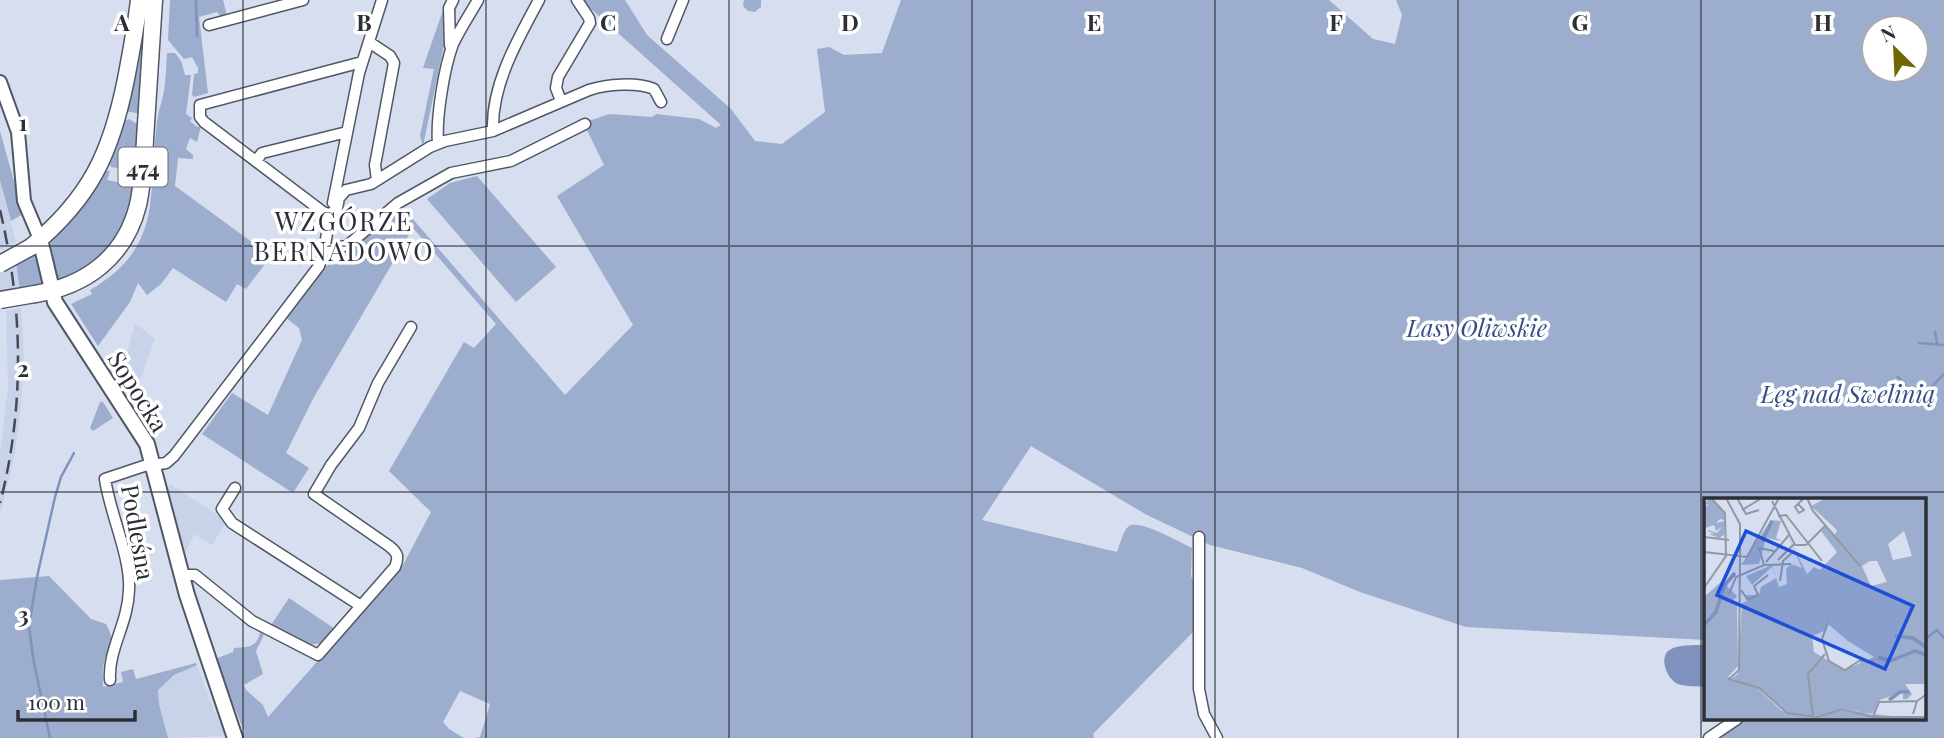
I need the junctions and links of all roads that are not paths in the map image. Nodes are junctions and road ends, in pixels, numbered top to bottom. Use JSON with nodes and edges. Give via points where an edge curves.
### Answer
{"nodes":[{"id":1,"x":138,"y":0,"type":"edge"},
{"id":2,"x":154,"y":0,"type":"edge"},
{"id":3,"x":303,"y":0,"type":"edge"},
{"id":4,"x":382,"y":0,"type":"edge"},
{"id":5,"x":453,"y":0,"type":"edge"},
{"id":6,"x":478,"y":0,"type":"edge"},
{"id":7,"x":539,"y":0,"type":"edge"},
{"id":8,"x":577,"y":0,"type":"edge"},
{"id":9,"x":683,"y":0,"type":"edge"},
{"id":10,"x":209,"y":25,"type":"dead end"},
{"id":11,"x":667,"y":39,"type":"dead end"},
{"id":12,"x":369,"y":42,"type":"junction"},
{"id":13,"x":452,"y":48,"type":"junction"},
{"id":14,"x":362,"y":62,"type":"junction"},
{"id":15,"x":0,"y":82,"type":"edge"},
{"id":16,"x":561,"y":101,"type":"junction"},
{"id":17,"x":661,"y":102,"type":"dead end"},
{"id":18,"x":118,"y":117,"type":"junction"},
{"id":19,"x":146,"y":123,"type":"junction"},
{"id":20,"x":585,"y":124,"type":"dead end"},
{"id":21,"x":493,"y":131,"type":"junction"},
{"id":22,"x":347,"y":132,"type":"junction"},
{"id":23,"x":438,"y":143,"type":"junction"},
{"id":24,"x":256,"y":161,"type":"junction"},
{"id":25,"x":377,"y":180,"type":"junction"},
{"id":26,"x":330,"y":215,"type":"junction"},
{"id":27,"x":35,"y":243,"type":"junction"},
{"id":28,"x":324,"y":251,"type":"junction"},
{"id":29,"x":0,"y":264,"type":"edge"},
{"id":30,"x":43,"y":293,"type":"junction"},
{"id":31,"x":0,"y":300,"type":"edge"},
{"id":32,"x":411,"y":327,"type":"dead end"},
{"id":33,"x":153,"y":466,"type":"junction"},
{"id":34,"x":234,"y":488,"type":"dead end"},
{"id":35,"x":1199,"y":537,"type":"dead end"},
{"id":36,"x":182,"y":575,"type":"junction"},
{"id":37,"x":361,"y":606,"type":"junction"},
{"id":38,"x":110,"y":680,"type":"dead end"},
{"id":39,"x":1736,"y":720,"type":"edge"},
{"id":40,"x":235,"y":738,"type":"edge"},
{"id":41,"x":1217,"y":738,"type":"edge"},
{"id":42,"x":1709,"y":738,"type":"edge"}],
"edges":[{"from":1,"to":18,"type":"main road","number":"474"},
{"from":2,"to":19,"type":"main road","number":"474"},
{"from":3,"to":10,"type":"street"},
{"from":4,"to":12,"type":"street"},
{"from":5,"to":13,"type":"street","via":[[449,8]]},
{"from":6,"to":13,"type":"street"},
{"from":7,"to":21,"type":"street","via":[[507,64]]},
{"from":8,"to":16,"type":"street","via":[[590,23],[558,77],[555,89]]},
{"from":9,"to":11,"type":"street"},
{"from":12,"to":14,"type":"street"},
{"from":12,"to":25,"type":"street","via":[[394,63],[375,165]]},
{"from":13,"to":23,"type":"street"},
{"from":14,"to":22,"type":"street"},
{"from":14,"to":24,"type":"street","via":[[200,105],[204,122]]},
{"from":15,"to":27,"type":"street","via":[[18,132],[24,201]]},
{"from":16,"to":17,"type":"street","via":[[600,86],[645,86],[654,89]]},
{"from":16,"to":21,"type":"street"},
{"from":18,"to":19,"type":"main road","via":[[136,115]]},
{"from":18,"to":27,"type":"main road","number":"474","via":[[91,180],[69,212]]},
{"from":19,"to":30,"type":"main road","number":"474","via":[[140,195],[125,238],[95,271],[73,285]]},
{"from":20,"to":28,"type":"street","via":[[511,161],[451,173],[398,202],[348,245]]},
{"from":21,"to":23,"type":"street"},
{"from":22,"to":24,"type":"street","via":[[262,153]]},
{"from":22,"to":26,"type":"street"},
{"from":23,"to":25,"type":"street"},
{"from":24,"to":26,"type":"street"},
{"from":25,"to":26,"type":"street","via":[[346,190]]},
{"from":26,"to":28,"type":"street"},
{"from":27,"to":29,"type":"main road","number":"474","bridge":true},
{"from":27,"to":30,"type":"main road","name":"Sopocka"},
{"from":28,"to":33,"type":"street","via":[[308,282],[174,456]]},
{"from":30,"to":31,"type":"main road","number":"474","bridge":true},
{"from":30,"to":33,"type":"main road","name":"Sopocka","via":[[55,302],[140,430]]},
{"from":32,"to":37,"type":"street","via":[[378,383],[359,428],[314,494],[398,554],[395,567]]},
{"from":33,"to":36,"type":"main road","name":"Sopocka"},
{"from":33,"to":38,"type":"street","name":"Podleśna","via":[[105,479],[129,586]]},
{"from":34,"to":37,"type":"street","via":[[222,507],[232,523]]},
{"from":35,"to":41,"type":"street","via":[[1199,689],[1204,715]]},
{"from":36,"to":37,"type":"street","via":[[195,575],[252,621],[318,655]]},
{"from":36,"to":40,"type":"main road","name":"Sopocka"},
{"from":39,"to":42,"type":"street"}]}
